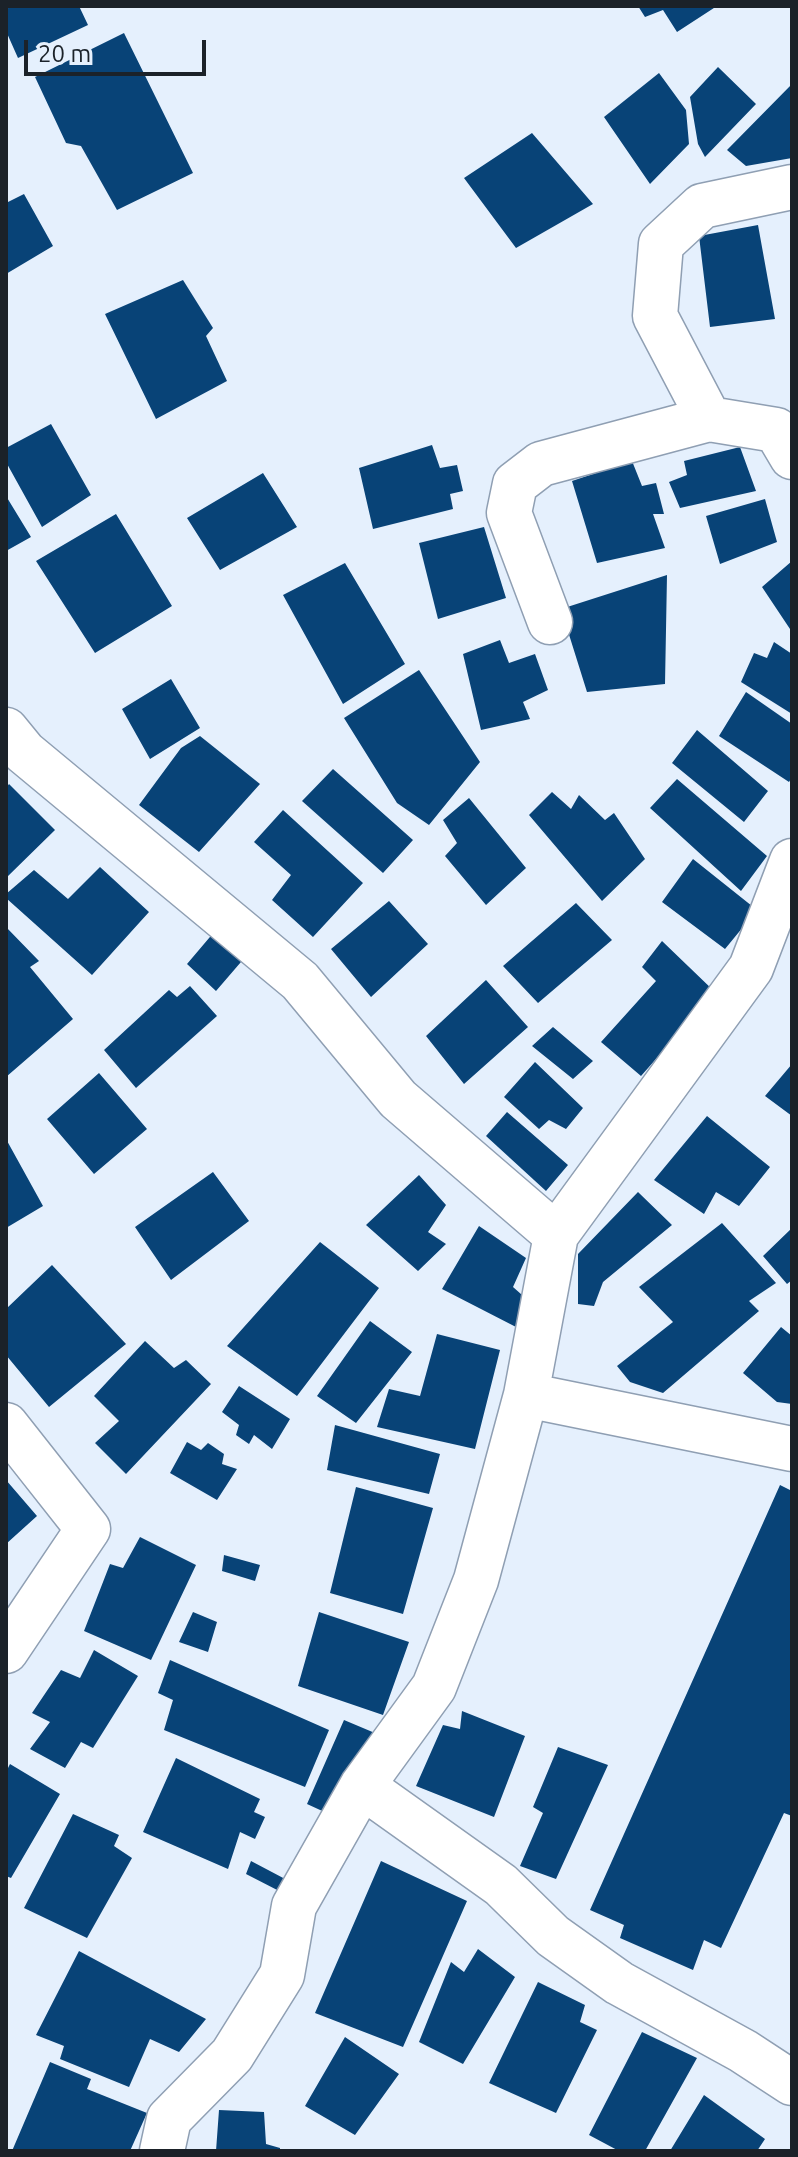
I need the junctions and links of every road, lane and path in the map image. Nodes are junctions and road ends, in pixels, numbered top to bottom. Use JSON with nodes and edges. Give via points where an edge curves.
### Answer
{"nodes":[{"id":1,"x":792,"y":187,"type":"edge"},
{"id":2,"x":709,"y":419,"type":"junction"},
{"id":3,"x":792,"y":457,"type":"edge"},
{"id":4,"x":550,"y":622,"type":"dead end"},
{"id":5,"x":6,"y":730,"type":"edge"},
{"id":6,"x":792,"y":861,"type":"edge"},
{"id":7,"x":556,"y":1235,"type":"junction"},
{"id":8,"x":526,"y":1395,"type":"junction"},
{"id":9,"x":6,"y":1425,"type":"edge"},
{"id":10,"x":792,"y":1449,"type":"edge"},
{"id":11,"x":6,"y":1651,"type":"edge"},
{"id":12,"x":362,"y":1786,"type":"junction"},
{"id":13,"x":792,"y":2083,"type":"edge"},
{"id":14,"x":162,"y":2151,"type":"edge"}],
"edges":[{"from":1,"to":2,"type":"street","via":[[702,206],[661,244],[655,316]]},
{"from":2,"to":3,"type":"street","via":[[776,430]]},
{"from":2,"to":4,"type":"street","via":[[541,464],[515,484],[509,513]]},
{"from":5,"to":7,"type":"street","via":[[24,752],[300,981],[398,1099]]},
{"from":6,"to":7,"type":"street","via":[[751,968]]},
{"from":7,"to":8,"type":"street"},
{"from":8,"to":10,"type":"street"},
{"from":8,"to":12,"type":"street","via":[[476,1580],[434,1687]]},
{"from":9,"to":11,"type":"street","via":[[88,1529]]},
{"from":12,"to":13,"type":"street","via":[[501,1885],[553,1936],[619,1983]]},
{"from":12,"to":14,"type":"street","via":[[294,1906],[282,1975],[232,2055],[169,2119]]}]}
